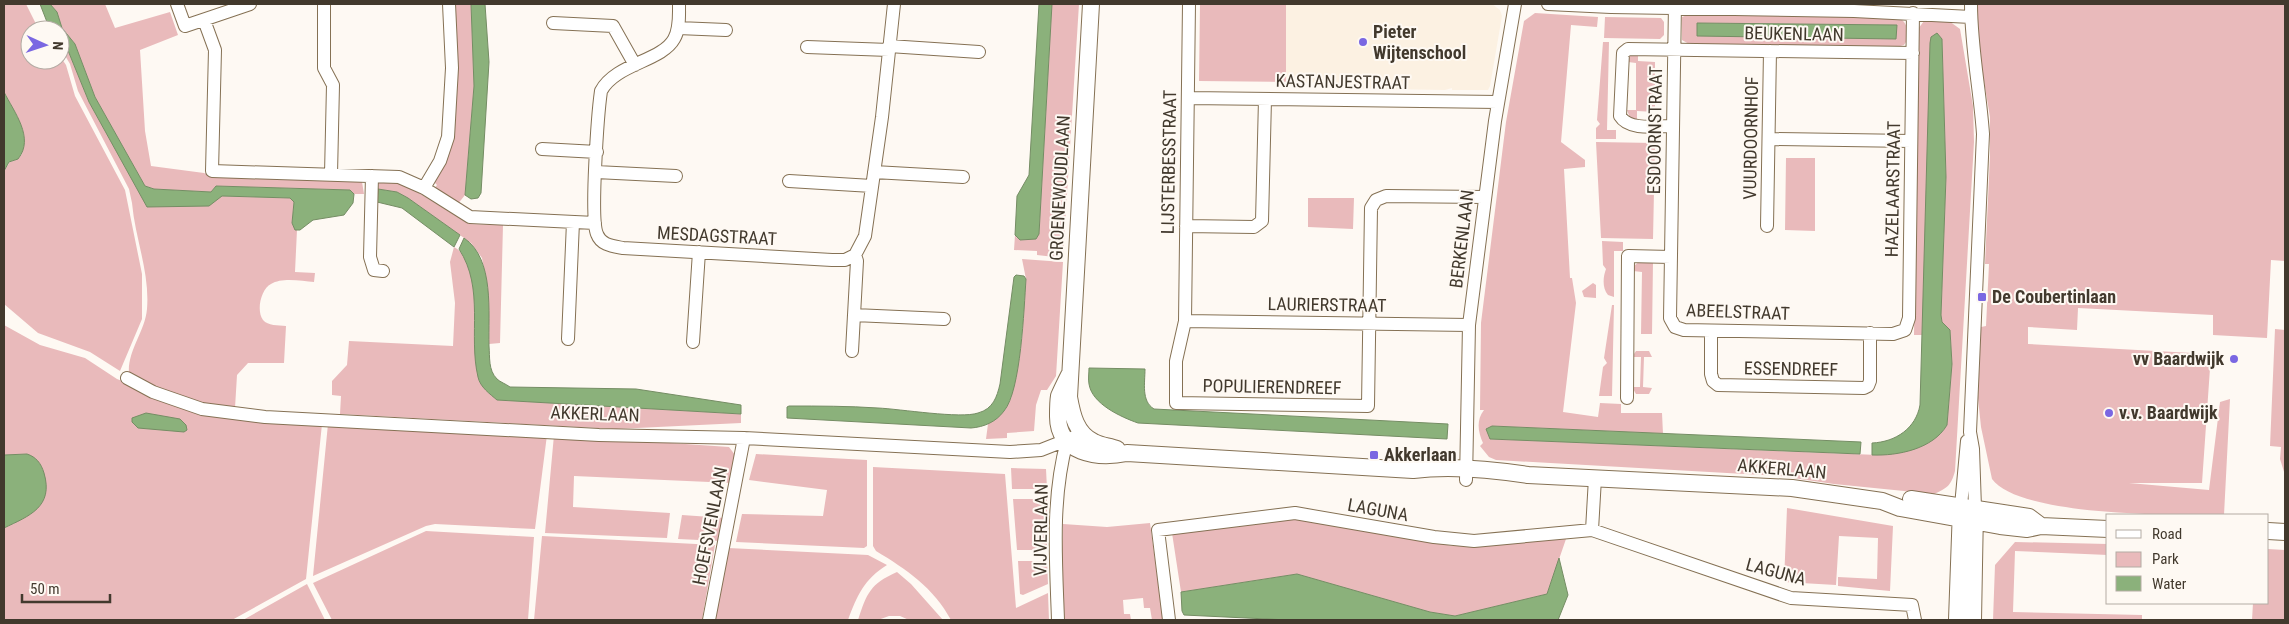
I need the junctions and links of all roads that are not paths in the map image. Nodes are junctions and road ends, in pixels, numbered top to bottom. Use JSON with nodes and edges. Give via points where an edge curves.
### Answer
{"nodes":[{"id":1,"x":177,"y":4,"type":"edge"},
{"id":2,"x":250,"y":4,"type":"edge"},
{"id":3,"x":324,"y":4,"type":"edge"},
{"id":4,"x":449,"y":4,"type":"edge"},
{"id":5,"x":680,"y":4,"type":"edge"},
{"id":6,"x":894,"y":4,"type":"edge"},
{"id":7,"x":1091,"y":4,"type":"edge"},
{"id":8,"x":1190,"y":4,"type":"edge"},
{"id":9,"x":1515,"y":4,"type":"edge"},
{"id":10,"x":1548,"y":4,"type":"edge"},
{"id":11,"x":1611,"y":5,"type":"edge"},
{"id":12,"x":1675,"y":6,"type":"edge"},
{"id":13,"x":1854,"y":7,"type":"edge"},
{"id":14,"x":1971,"y":10,"type":"edge"},
{"id":15,"x":1913,"y":13,"type":"junction"},
{"id":16,"x":204,"y":20,"type":"junction"},
{"id":17,"x":553,"y":23,"type":"dead end"},
{"id":18,"x":678,"y":28,"type":"junction"},
{"id":19,"x":726,"y":30,"type":"dead end"},
{"id":20,"x":807,"y":47,"type":"dead end"},
{"id":21,"x":889,"y":48,"type":"junction"},
{"id":22,"x":1674,"y":49,"type":"junction"},
{"id":23,"x":1770,"y":51,"type":"junction"},
{"id":24,"x":979,"y":52,"type":"dead end"},
{"id":25,"x":1913,"y":53,"type":"junction"},
{"id":26,"x":635,"y":64,"type":"junction"},
{"id":27,"x":1188,"y":98,"type":"junction"},
{"id":28,"x":1265,"y":99,"type":"junction"},
{"id":29,"x":1498,"y":102,"type":"junction"},
{"id":30,"x":1673,"y":126,"type":"junction"},
{"id":31,"x":1770,"y":139,"type":"junction"},
{"id":32,"x":1912,"y":142,"type":"junction"},
{"id":33,"x":542,"y":149,"type":"dead end"},
{"id":34,"x":597,"y":152,"type":"junction"},
{"id":35,"x":596,"y":172,"type":"junction"},
{"id":36,"x":874,"y":172,"type":"junction"},
{"id":37,"x":331,"y":174,"type":"junction"},
{"id":38,"x":372,"y":176,"type":"junction"},
{"id":39,"x":676,"y":176,"type":"dead end"},
{"id":40,"x":963,"y":177,"type":"dead end"},
{"id":41,"x":789,"y":181,"type":"dead end"},
{"id":42,"x":872,"y":186,"type":"junction"},
{"id":43,"x":424,"y":188,"type":"junction"},
{"id":44,"x":1485,"y":197,"type":"junction"},
{"id":45,"x":573,"y":222,"type":"junction"},
{"id":46,"x":595,"y":223,"type":"junction"},
{"id":47,"x":1186,"y":226,"type":"junction"},
{"id":48,"x":1767,"y":226,"type":"dead end"},
{"id":49,"x":699,"y":252,"type":"junction"},
{"id":50,"x":855,"y":255,"type":"junction"},
{"id":51,"x":1671,"y":257,"type":"junction"},
{"id":52,"x":383,"y":271,"type":"dead end"},
{"id":53,"x":854,"y":315,"type":"junction"},
{"id":54,"x":944,"y":319,"type":"dead end"},
{"id":55,"x":1184,"y":321,"type":"junction"},
{"id":56,"x":1370,"y":323,"type":"junction"},
{"id":57,"x":1469,"y":325,"type":"junction"},
{"id":58,"x":1711,"y":331,"type":"junction"},
{"id":59,"x":1870,"y":333,"type":"junction"},
{"id":60,"x":568,"y":339,"type":"dead end"},
{"id":61,"x":693,"y":342,"type":"dead end"},
{"id":62,"x":852,"y":351,"type":"dead end"},
{"id":63,"x":1069,"y":374,"type":"junction"},
{"id":64,"x":127,"y":378,"type":"dead end"},
{"id":65,"x":1627,"y":398,"type":"dead end"},
{"id":66,"x":1082,"y":433,"type":"junction"},
{"id":67,"x":744,"y":438,"type":"junction"},
{"id":68,"x":1067,"y":441,"type":"junction"},
{"id":69,"x":1128,"y":453,"type":"junction"},
{"id":70,"x":1467,"y":474,"type":"junction"},
{"id":71,"x":1595,"y":478,"type":"junction"},
{"id":72,"x":1968,"y":514,"type":"junction"},
{"id":73,"x":2106,"y":529,"type":"edge"},
{"id":74,"x":1592,"y":530,"type":"junction"},
{"id":75,"x":2269,"y":530,"type":"edge"},
{"id":76,"x":2285,"y":532,"type":"edge"},
{"id":77,"x":2269,"y":541,"type":"edge"},
{"id":78,"x":2285,"y":541,"type":"edge"},
{"id":79,"x":709,"y":620,"type":"edge"},
{"id":80,"x":1058,"y":620,"type":"edge"},
{"id":81,"x":1169,"y":620,"type":"edge"},
{"id":82,"x":1915,"y":620,"type":"edge"},
{"id":83,"x":1957,"y":620,"type":"edge"},
{"id":84,"x":1973,"y":620,"type":"edge"}],
"edges":[{"from":1,"to":16,"type":"street","via":[[185,26]]},
{"from":2,"to":16,"type":"street"},
{"from":3,"to":37,"type":"street","via":[[324,68],[333,85]]},
{"from":4,"to":43,"type":"street","via":[[452,68],[448,137],[440,160]]},
{"from":5,"to":18,"type":"street","name":"MESDAGSTRAAT"},
{"from":6,"to":21,"type":"street"},
{"from":7,"to":63,"type":"street","name":"GROENEWOUDLAAN"},
{"from":8,"to":27,"type":"street","name":"LIJSTERBESSTRAAT"},
{"from":9,"to":29,"type":"street","name":"BERKENLAAN"},
{"from":10,"to":11,"type":"street","name":"BEUKENLAAN"},
{"from":11,"to":12,"type":"street","name":"BEUKENLAAN"},
{"from":12,"to":13,"type":"street","name":"BEUKENLAAN"},
{"from":12,"to":22,"type":"street","name":"ESDOORNSTRAAT"},
{"from":13,"to":15,"type":"street","name":"BEUKENLAAN"},
{"from":14,"to":15,"type":"street","name":"BEUKENLAAN"},
{"from":14,"to":72,"type":"street","via":[[1971,36],[1983,134],[1970,432],[1965,445]]},
{"from":15,"to":25,"type":"street","name":"HAZELAARSTRAAT"},
{"from":16,"to":37,"type":"street","via":[[215,50],[212,171]]},
{"from":17,"to":26,"type":"street","via":[[613,26]]},
{"from":18,"to":19,"type":"street"},
{"from":18,"to":26,"type":"street","name":"MESDAGSTRAAT","via":[[667,47]]},
{"from":20,"to":21,"type":"street"},
{"from":21,"to":24,"type":"street"},
{"from":21,"to":36,"type":"street"},
{"from":22,"to":23,"type":"street","name":"BEUKENLAAN"},
{"from":22,"to":30,"type":"street","name":"ESDOORNSTRAAT"},
{"from":22,"to":30,"type":"street","name":"BEUKENLAAN","via":[[1628,49],[1622,53],[1620,116],[1633,126]]},
{"from":23,"to":25,"type":"street","name":"BEUKENLAAN"},
{"from":23,"to":31,"type":"street","name":"VUURDOORNHOF"},
{"from":25,"to":32,"type":"street","name":"HAZELAARSTRAAT"},
{"from":26,"to":34,"type":"street","name":"MESDAGSTRAAT","via":[[606,83],[602,91]]},
{"from":27,"to":28,"type":"street","name":"KASTANJESTRAAT"},
{"from":27,"to":47,"type":"street","name":"LIJSTERBESSTRAAT"},
{"from":28,"to":29,"type":"street","name":"KASTANJESTRAAT"},
{"from":28,"to":47,"type":"street","via":[[1262,221],[1254,227]]},
{"from":29,"to":44,"type":"street","name":"BERKENLAAN"},
{"from":30,"to":51,"type":"street","name":"ESDOORNSTRAAT"},
{"from":31,"to":32,"type":"street"},
{"from":31,"to":48,"type":"street","name":"VUURDOORNHOF"},
{"from":32,"to":59,"type":"street","name":"HAZELAARSTRAAT","via":[[1909,318],[1905,330],[1893,334]]},
{"from":33,"to":34,"type":"street"},
{"from":34,"to":35,"type":"street","name":"MESDAGSTRAAT"},
{"from":35,"to":39,"type":"street"},
{"from":35,"to":46,"type":"street","name":"MESDAGSTRAAT"},
{"from":36,"to":40,"type":"street"},
{"from":36,"to":42,"type":"street"},
{"from":37,"to":38,"type":"street"},
{"from":38,"to":43,"type":"street","via":[[399,177]]},
{"from":38,"to":52,"type":"street","via":[[370,257],[374,270]]},
{"from":41,"to":42,"type":"street"},
{"from":42,"to":50,"type":"street","via":[[865,236]]},
{"from":43,"to":45,"type":"street","via":[[470,217]]},
{"from":44,"to":56,"type":"street","via":[[1386,196],[1376,200],[1371,208]]},
{"from":44,"to":57,"type":"street","name":"BERKENLAAN"},
{"from":45,"to":46,"type":"street"},
{"from":45,"to":60,"type":"street"},
{"from":46,"to":49,"type":"street","name":"MESDAGSTRAAT","via":[[597,235],[606,245]]},
{"from":47,"to":55,"type":"street","name":"LIJSTERBESSTRAAT"},
{"from":49,"to":50,"type":"street","name":"MESDAGSTRAAT","via":[[832,260],[845,260]]},
{"from":49,"to":61,"type":"street"},
{"from":50,"to":53,"type":"street"},
{"from":51,"to":58,"type":"street","name":"ABEELSTRAAT","via":[[1670,318],[1675,327],[1684,330]]},
{"from":51,"to":65,"type":"street","via":[[1628,256]]},
{"from":53,"to":54,"type":"street"},
{"from":53,"to":62,"type":"street"},
{"from":55,"to":56,"type":"street","name":"LAURIERSTRAAT"},
{"from":55,"to":56,"type":"street","name":"POPULIERENDREEF","via":[[1176,361],[1176,403],[1368,406]]},
{"from":56,"to":57,"type":"street","name":"LAURIERSTRAAT"},
{"from":57,"to":70,"type":"street","name":"BERKENLAAN"},
{"from":58,"to":59,"type":"street","name":"ABEELSTRAAT"},
{"from":58,"to":59,"type":"street","name":"ESSENDREEF","via":[[1711,374],[1718,385],[1864,388],[1870,381]]},
{"from":63,"to":66,"type":"street","name":"GROENEWOUDLAAN","via":[[1071,409]]},
{"from":63,"to":68,"type":"street","name":"GROENEWOUDLAAN","via":[[1059,397],[1058,409],[1058,424]]},
{"from":64,"to":67,"type":"street","name":"AKKERLAAN","via":[[152,392],[202,410],[264,417],[599,435]]},
{"from":66,"to":68,"type":"street","name":"AKKERLAAN"},
{"from":66,"to":69,"type":"street","name":"AKKERLAAN","via":[[1094,442]]},
{"from":67,"to":68,"type":"street","name":"AKKERLAAN","via":[[1010,452],[1041,450]]},
{"from":67,"to":79,"type":"street","name":"HOEFSVENLAAN"},
{"from":68,"to":69,"type":"street","name":"AKKERLAAN","via":[[1086,454],[1110,456]]},
{"from":68,"to":80,"type":"street","name":"VIJVERLAAN","via":[[1060,466],[1057,512]]},
{"from":69,"to":70,"type":"street","name":"AKKERLAAN","via":[[1413,470],[1432,468]]},
{"from":70,"to":71,"type":"street","name":"AKKERLAAN"},
{"from":71,"to":72,"type":"street","name":"AKKERLAAN","via":[[1792,488],[1882,500],[1901,498]]},
{"from":71,"to":74,"type":"street"},
{"from":72,"to":73,"type":"street","name":"AKKERLAAN","via":[[2026,529],[2041,526]]},
{"from":72,"to":83,"type":"street"},
{"from":72,"to":84,"type":"street"},
{"from":74,"to":81,"type":"street","name":"LAGUNA","via":[[1474,541],[1434,538],[1295,513],[1158,530]]},
{"from":74,"to":82,"type":"street","name":"LAGUNA","via":[[1791,598],[1912,605]]},
{"from":75,"to":76,"type":"street"},
{"from":77,"to":78,"type":"street"}]}
